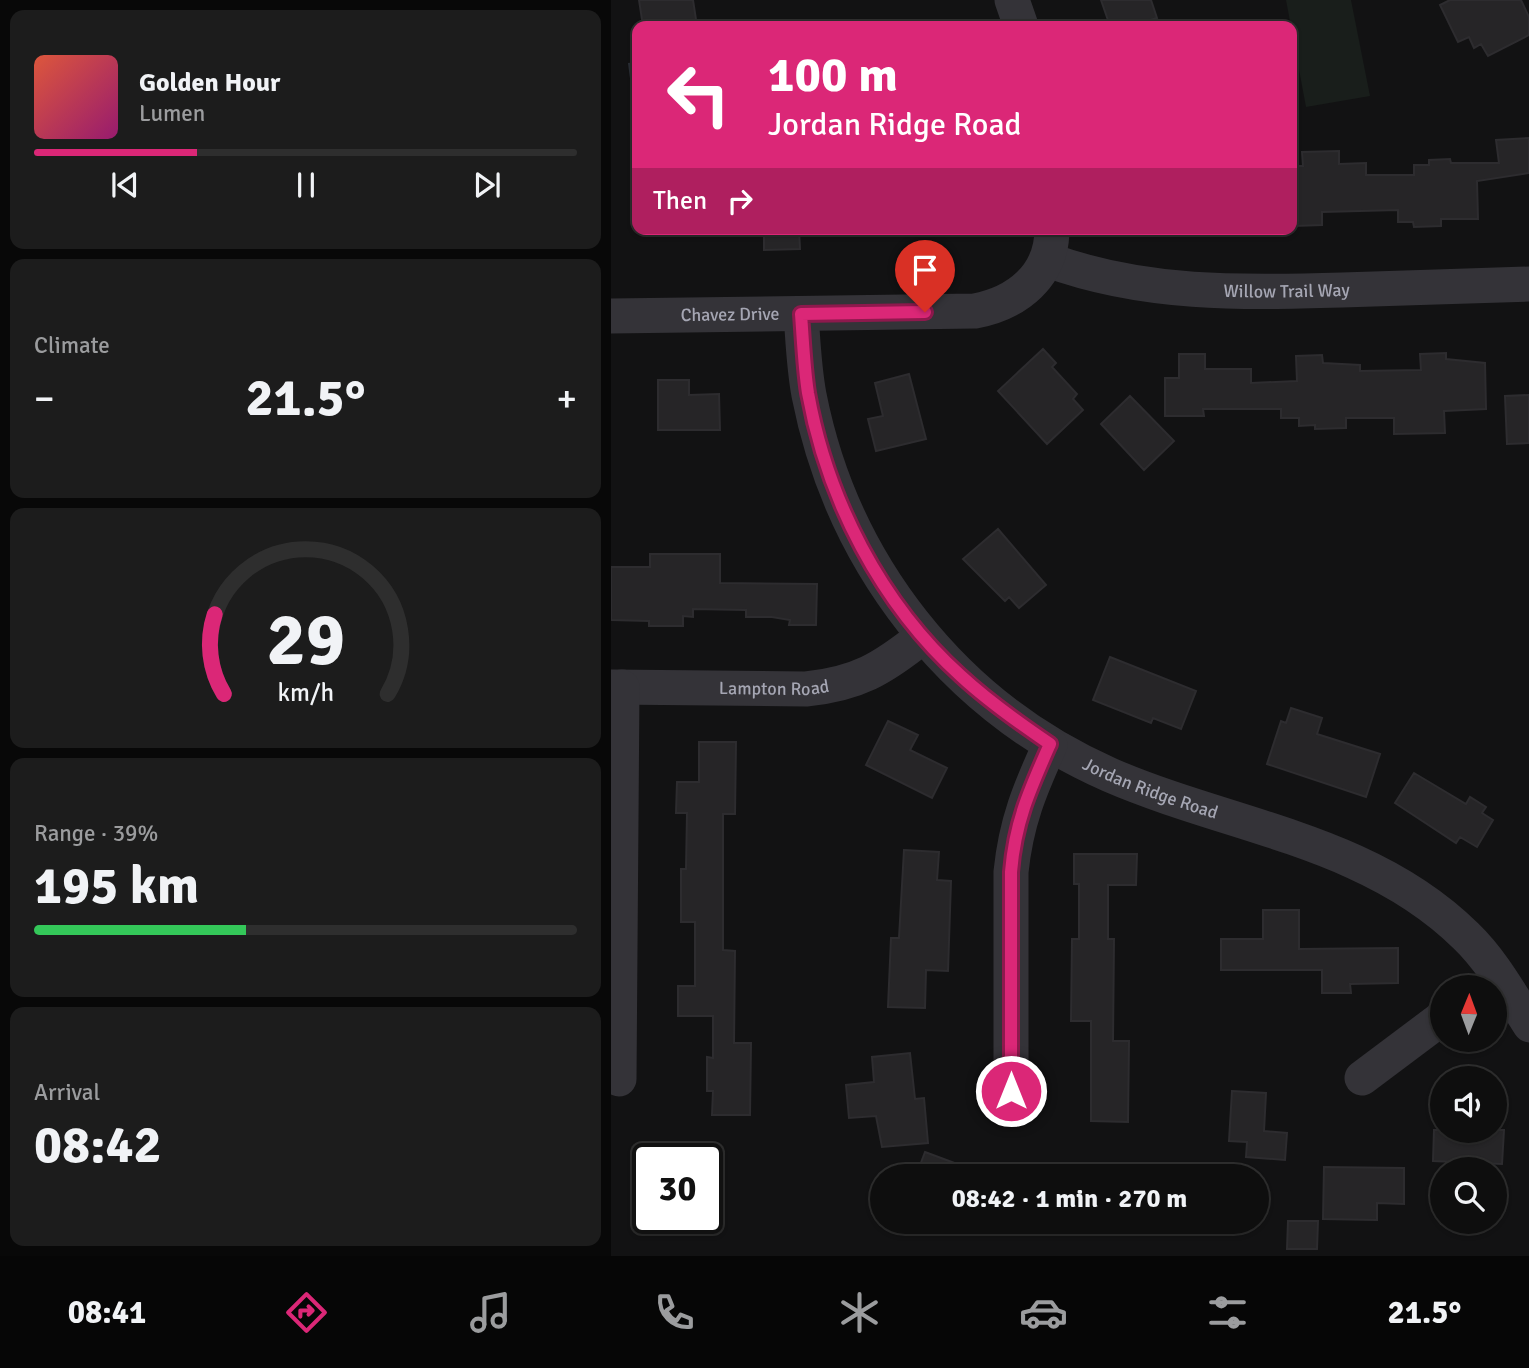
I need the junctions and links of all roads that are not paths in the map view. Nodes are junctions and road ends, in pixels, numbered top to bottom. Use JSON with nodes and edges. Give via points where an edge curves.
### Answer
{"nodes":[{"id":1,"x":1012,"y":0,"type":"edge"},
{"id":2,"x":1019,"y":21,"type":"edge"},
{"id":3,"x":1050,"y":244,"type":"edge"},
{"id":4,"x":1529,"y":284,"type":"edge"},
{"id":5,"x":801,"y":314,"type":"junction"},
{"id":6,"x":611,"y":316,"type":"edge"},
{"id":7,"x":922,"y":636,"type":"junction"},
{"id":8,"x":617,"y":687,"type":"edge"},
{"id":9,"x":1050,"y":744,"type":"junction"},
{"id":10,"x":1489,"y":975,"type":"edge"},
{"id":11,"x":1507,"y":999,"type":"edge"},
{"id":12,"x":1529,"y":1025,"type":"edge"},
{"id":13,"x":1430,"y":1027,"type":"edge"},
{"id":14,"x":1362,"y":1078,"type":"dead end"},
{"id":15,"x":619,"y":1079,"type":"dead end"},
{"id":16,"x":1011,"y":1091,"type":"dead end"}],
"edges":[{"from":1,"to":2,"type":"street"},
{"from":3,"to":4,"type":"street","name":"Willow Trail Way","via":[[1085,273],[1131,284],[1234,293]]},
{"from":3,"to":5,"type":"street","name":"Chavez Drive","via":[[1034,282],[997,307]]},
{"from":5,"to":6,"type":"street","name":"Chavez Drive"},
{"from":5,"to":7,"type":"street","name":"Jordan Ridge Road","via":[[808,393],[835,487],[878,575]]},
{"from":7,"to":8,"type":"street","name":"Lampton Road","via":[[888,664],[834,687]]},
{"from":7,"to":9,"type":"street","name":"Jordan Ridge Road","via":[[960,676]]},
{"from":8,"to":15,"type":"street"},
{"from":9,"to":10,"type":"street","name":"Jordan Ridge Road","via":[[1110,775],[1338,852],[1384,875],[1467,936]]},
{"from":9,"to":16,"type":"street","via":[[1022,805],[1014,838]]},
{"from":11,"to":12,"type":"street","name":"Jordan Ridge Road"},
{"from":13,"to":14,"type":"street"}]}
